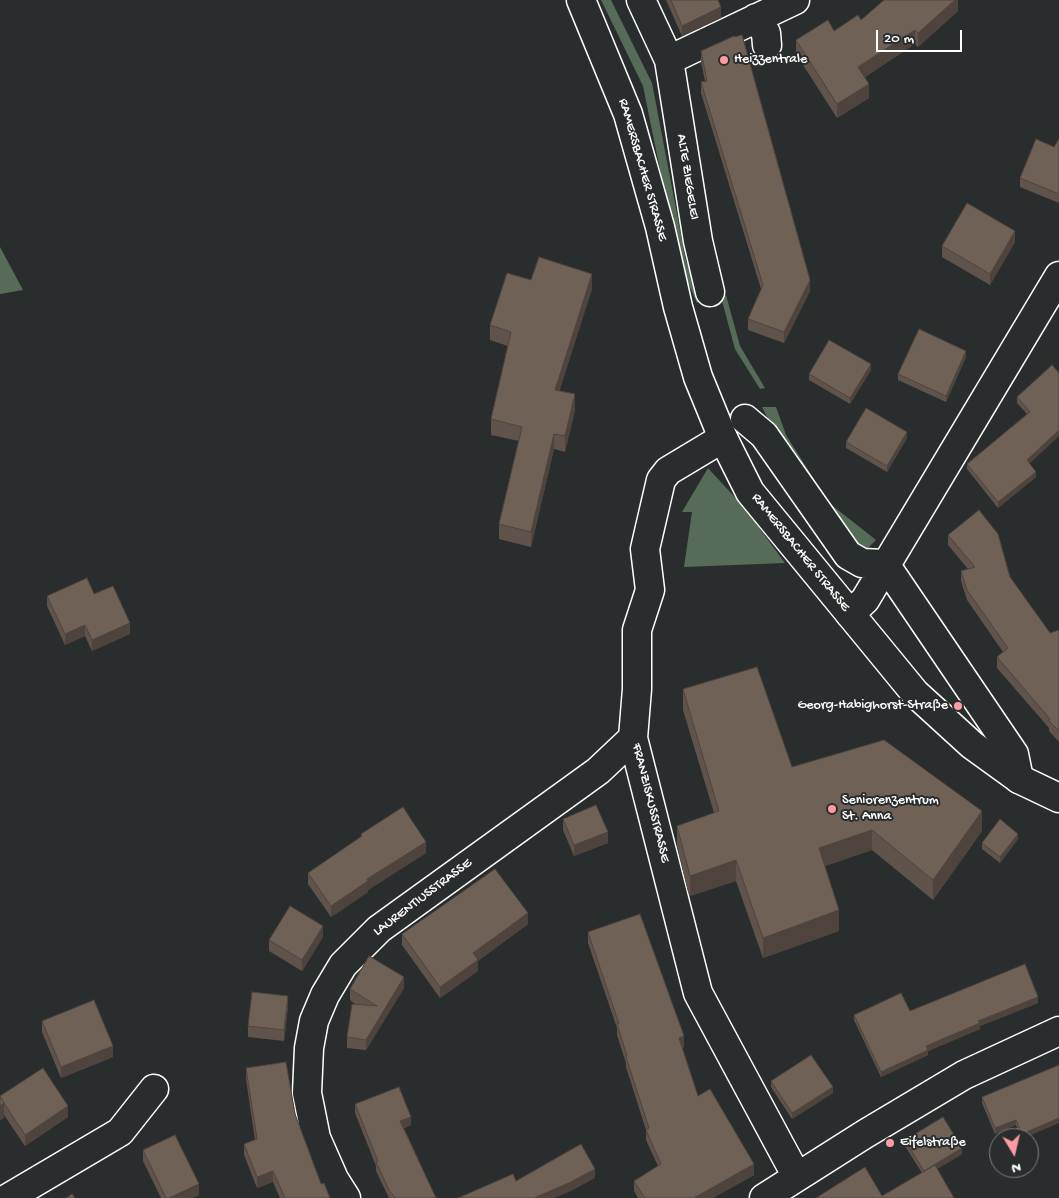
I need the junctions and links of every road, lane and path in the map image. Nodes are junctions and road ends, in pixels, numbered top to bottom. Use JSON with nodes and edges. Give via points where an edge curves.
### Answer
{"nodes":[{"id":1,"x":581,"y":0,"type":"edge"},
{"id":2,"x":640,"y":0,"type":"edge"},
{"id":3,"x":795,"y":0,"type":"edge"},
{"id":4,"x":756,"y":18,"type":"junction"},
{"id":5,"x":767,"y":45,"type":"dead end"},
{"id":6,"x":668,"y":60,"type":"junction"},
{"id":7,"x":1059,"y":276,"type":"edge"},
{"id":8,"x":710,"y":292,"type":"dead end"},
{"id":9,"x":745,"y":419,"type":"dead end"},
{"id":10,"x":724,"y":438,"type":"junction"},
{"id":11,"x":885,"y":564,"type":"junction"},
{"id":12,"x":850,"y":614,"type":"junction"},
{"id":13,"x":633,"y":738,"type":"junction"},
{"id":14,"x":1019,"y":780,"type":"junction"},
{"id":15,"x":1059,"y":798,"type":"edge"},
{"id":16,"x":1059,"y":1031,"type":"edge"},
{"id":17,"x":154,"y":1089,"type":"dead end"},
{"id":18,"x":797,"y":1177,"type":"junction"},
{"id":19,"x":8,"y":1198,"type":"edge"},
{"id":20,"x":346,"y":1198,"type":"edge"},
{"id":21,"x":764,"y":1198,"type":"edge"}],
"edges":[{"from":1,"to":10,"type":"street","name":"RAMERSBACHER STRASSE","via":[[628,114],[698,377]]},
{"from":2,"to":6,"type":"street","name":"ALTE ZIEGELEI"},
{"from":3,"to":4,"type":"street"},
{"from":4,"to":5,"type":"street","via":[[766,33]]},
{"from":4,"to":6,"type":"street"},
{"from":6,"to":8,"type":"street","name":"ALTE ZIEGELEI","via":[[698,240]]},
{"from":7,"to":11,"type":"street"},
{"from":9,"to":11,"type":"street","via":[[764,435],[848,555],[862,563]]},
{"from":10,"to":12,"type":"street","name":"RAMERSBACHER STRASSE","via":[[750,492]]},
{"from":10,"to":13,"type":"street","name":"FRANZISKUSSTRASSE","via":[[668,471],[661,480],[646,549],[650,590],[637,630]]},
{"from":11,"to":12,"type":"street","via":[[865,600]]},
{"from":11,"to":14,"type":"street","via":[[1014,754]]},
{"from":12,"to":14,"type":"street","name":"RAMERSBACHER STRASSE","via":[[915,693],[972,745]]},
{"from":13,"to":18,"type":"street","name":"FRANZISKUSSTRASSE","via":[[698,993]]},
{"from":13,"to":20,"type":"street","name":"LAURENTIUSSTRASSE","via":[[598,771],[379,929],[342,965],[314,1021],[309,1048],[308,1094],[316,1138]]},
{"from":14,"to":15,"type":"street","name":"RAMERSBACHER STRASSE"},
{"from":16,"to":18,"type":"street","via":[[964,1075]]},
{"from":17,"to":19,"type":"street","via":[[120,1132]]},
{"from":18,"to":21,"type":"street"}]}
